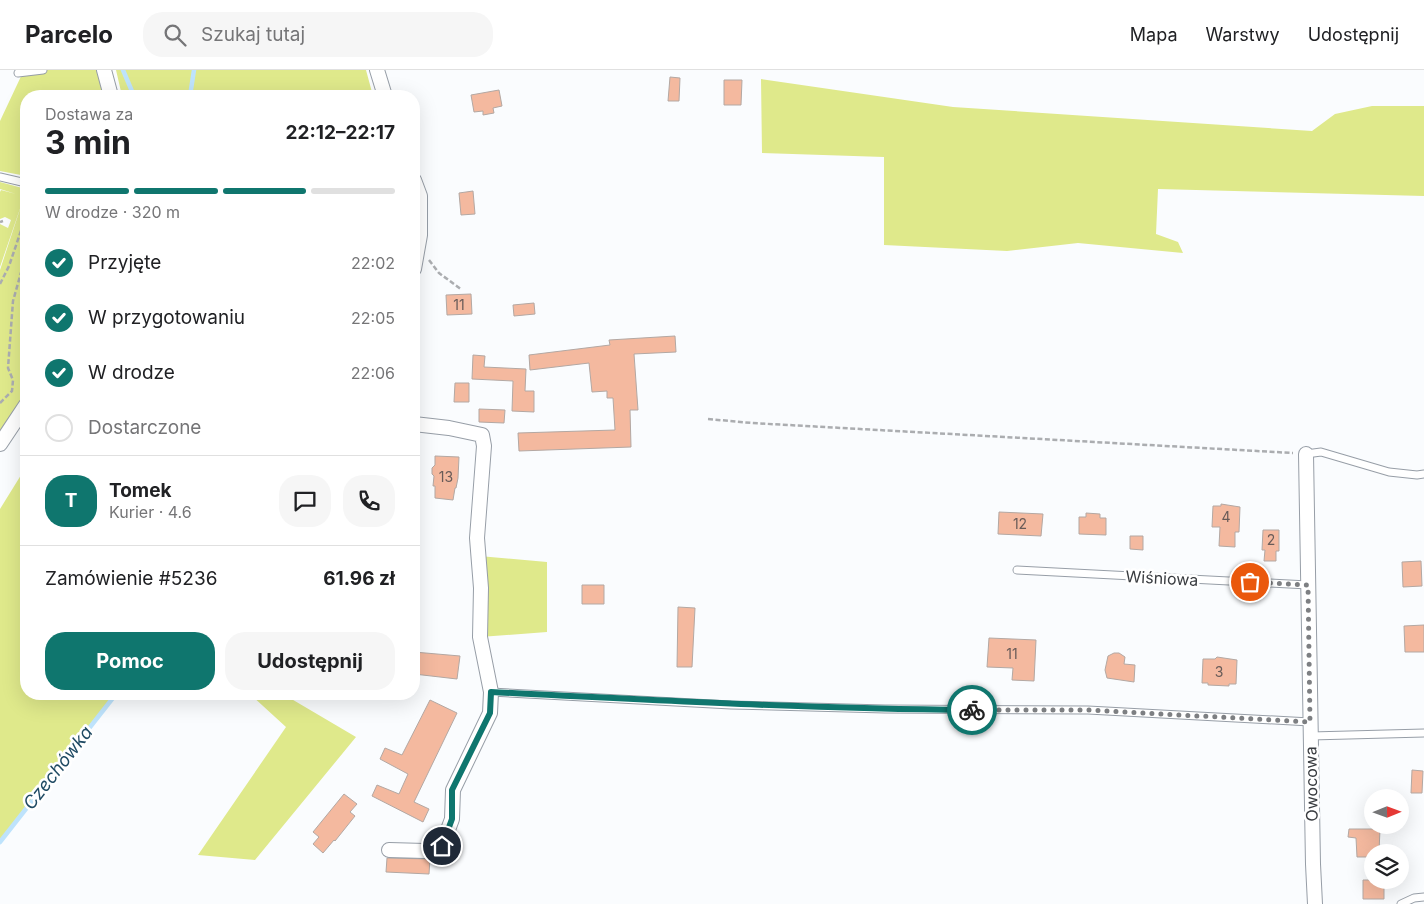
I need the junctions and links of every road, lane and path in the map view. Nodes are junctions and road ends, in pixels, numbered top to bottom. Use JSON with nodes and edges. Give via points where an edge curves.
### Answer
{"nodes":[{"id":1,"x":43,"y":70,"type":"edge"},
{"id":2,"x":104,"y":70,"type":"edge"},
{"id":3,"x":377,"y":70,"type":"edge"},
{"id":4,"x":18,"y":73,"type":"dead end"},
{"id":5,"x":109,"y":90,"type":"edge"},
{"id":6,"x":383,"y":90,"type":"edge"},
{"id":7,"x":0,"y":177,"type":"edge"},
{"id":8,"x":20,"y":181,"type":"edge"},
{"id":9,"x":420,"y":196,"type":"edge"},
{"id":10,"x":20,"y":234,"type":"edge"},
{"id":11,"x":420,"y":236,"type":"joint"},
{"id":12,"x":20,"y":276,"type":"edge"},
{"id":13,"x":0,"y":284,"type":"edge"},
{"id":14,"x":462,"y":290,"type":"dead end"},
{"id":15,"x":0,"y":403,"type":"edge"},
{"id":16,"x":20,"y":414,"type":"edge"},
{"id":17,"x":708,"y":419,"type":"dead end"},
{"id":18,"x":420,"y":425,"type":"edge"},
{"id":19,"x":0,"y":444,"type":"edge"},
{"id":20,"x":1306,"y":454,"type":"junction"},
{"id":21,"x":1421,"y":474,"type":"edge"},
{"id":22,"x":1017,"y":570,"type":"dead end"},
{"id":23,"x":1308,"y":585,"type":"junction"},
{"id":24,"x":491,"y":692,"type":"junction"},
{"id":25,"x":1310,"y":729,"type":"junction"},
{"id":26,"x":1424,"y":732,"type":"edge"},
{"id":27,"x":388,"y":850,"type":"dead end"},
{"id":28,"x":1424,"y":897,"type":"edge"},
{"id":29,"x":1315,"y":904,"type":"edge"},
{"id":30,"x":1401,"y":904,"type":"edge"}],
"edges":[{"from":1,"to":4,"type":"lane"},
{"from":2,"to":5,"type":"street"},
{"from":3,"to":6,"type":"street"},
{"from":7,"to":8,"type":"lane"},
{"from":9,"to":11,"type":"street"},
{"from":10,"to":13,"type":"path"},
{"from":11,"to":14,"type":"path","via":[[426,255],[439,273]]},
{"from":12,"to":15,"type":"path","via":[[13,301],[8,368],[13,380],[12,391]]},
{"from":16,"to":19,"type":"street"},
{"from":17,"to":20,"type":"path"},
{"from":18,"to":24,"type":"street","via":[[482,435],[484,446],[477,538],[480,637]]},
{"from":20,"to":21,"type":"lane","via":[[1321,452],[1389,472]]},
{"from":20,"to":23,"type":"street","name":"Owocowa"},
{"from":22,"to":23,"type":"lane","name":"Wiśniowa"},
{"from":23,"to":25,"type":"street","name":"Owocowa"},
{"from":24,"to":25,"type":"lane","via":[[856,709],[1088,710]]},
{"from":24,"to":27,"type":"street","via":[[490,713],[452,790],[452,819],[442,846],[425,851]]},
{"from":25,"to":26,"type":"lane"},
{"from":25,"to":29,"type":"street","name":"Owocowa"},
{"from":28,"to":30,"type":"lane"}]}
